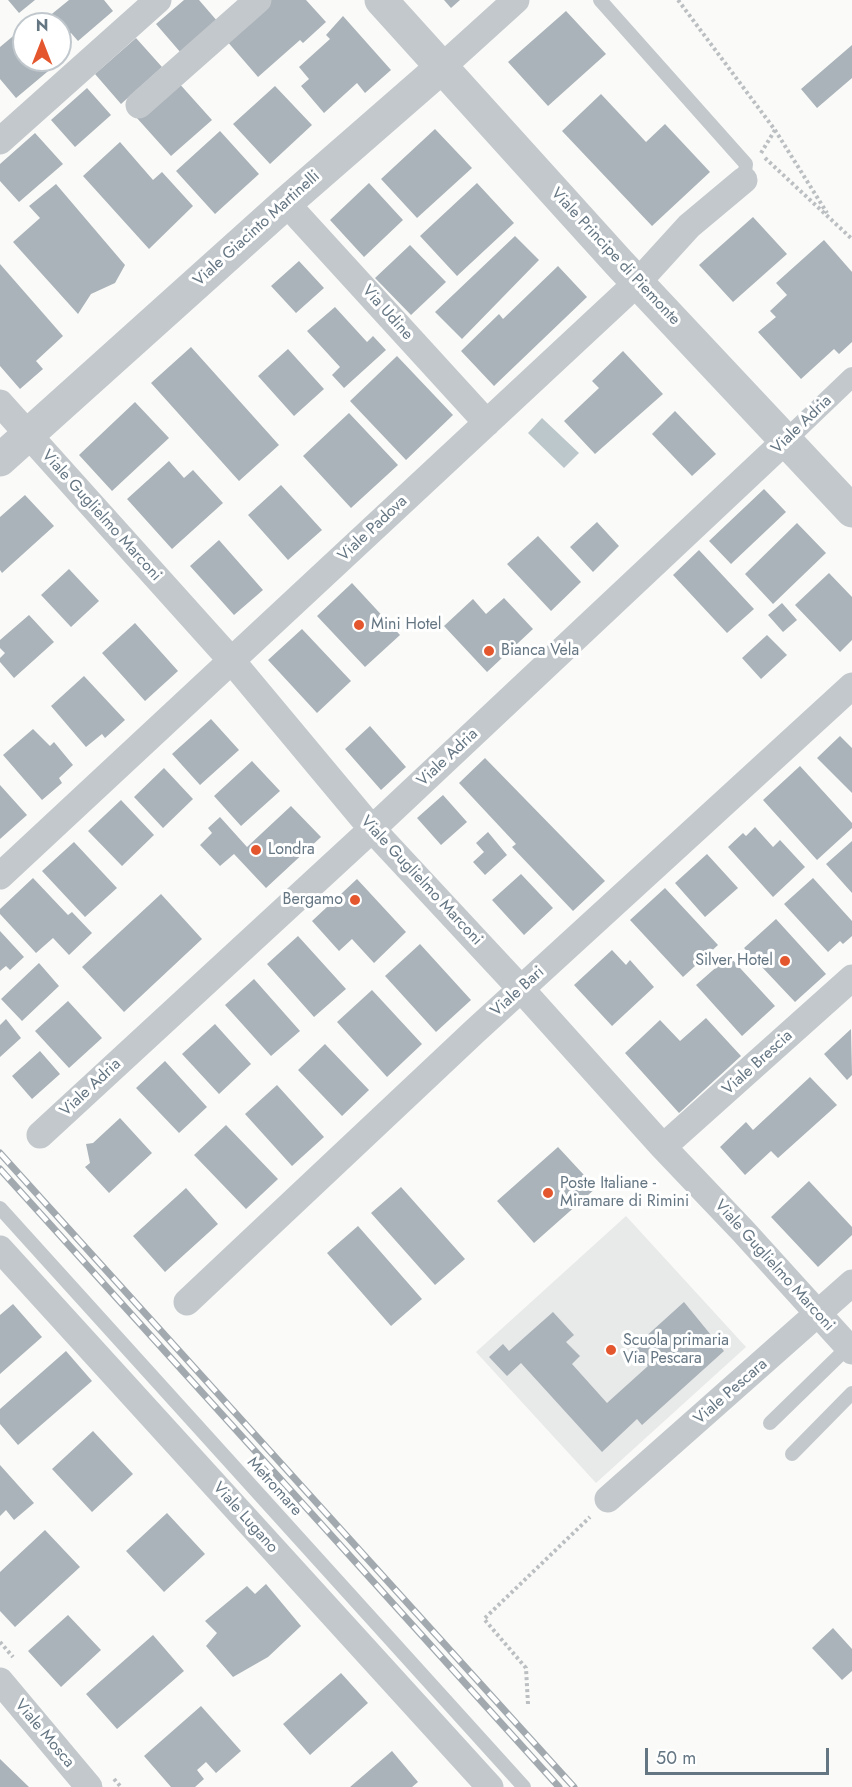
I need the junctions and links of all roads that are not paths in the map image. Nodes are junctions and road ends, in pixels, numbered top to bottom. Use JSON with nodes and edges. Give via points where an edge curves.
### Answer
{"nodes":[{"id":1,"x":158,"y":0,"type":"edge"},
{"id":2,"x":258,"y":0,"type":"edge"},
{"id":3,"x":381,"y":0,"type":"edge"},
{"id":4,"x":516,"y":0,"type":"edge"},
{"id":5,"x":600,"y":0,"type":"edge"},
{"id":6,"x":442,"y":67,"type":"junction"},
{"id":7,"x":140,"y":105,"type":"dead end"},
{"id":8,"x":0,"y":141,"type":"edge"},
{"id":9,"x":744,"y":180,"type":"joint"},
{"id":10,"x":286,"y":203,"type":"junction"},
{"id":11,"x":638,"y":282,"type":"junction"},
{"id":12,"x":852,"y":377,"type":"edge"},
{"id":13,"x":0,"y":403,"type":"edge"},
{"id":14,"x":488,"y":423,"type":"junction"},
{"id":15,"x":28,"y":435,"type":"junction"},
{"id":16,"x":786,"y":440,"type":"junction"},
{"id":17,"x":0,"y":460,"type":"edge"},
{"id":18,"x":852,"y":511,"type":"edge"},
{"id":19,"x":231,"y":660,"type":"junction"},
{"id":20,"x":852,"y":686,"type":"edge"},
{"id":21,"x":372,"y":829,"type":"junction"},
{"id":22,"x":0,"y":876,"type":"edge"},
{"id":23,"x":852,"y":978,"type":"edge"},
{"id":24,"x":521,"y":989,"type":"junction"},
{"id":25,"x":40,"y":1135,"type":"dead end"},
{"id":26,"x":663,"y":1147,"type":"junction"},
{"id":27,"x":0,"y":1208,"type":"edge"},
{"id":28,"x":0,"y":1249,"type":"edge"},
{"id":29,"x":852,"y":1284,"type":"edge"},
{"id":30,"x":187,"y":1302,"type":"dead end"},
{"id":31,"x":818,"y":1315,"type":"junction"},
{"id":32,"x":850,"y":1349,"type":"edge"},
{"id":33,"x":852,"y":1393,"type":"edge"},
{"id":34,"x":770,"y":1423,"type":"dead end"},
{"id":35,"x":792,"y":1454,"type":"dead end"},
{"id":36,"x":608,"y":1499,"type":"road end"},
{"id":37,"x":2,"y":1688,"type":"edge"},
{"id":38,"x":89,"y":1787,"type":"edge"},
{"id":39,"x":490,"y":1787,"type":"edge"},
{"id":40,"x":524,"y":1787,"type":"edge"}],
"edges":[{"from":1,"to":8,"type":"street"},
{"from":2,"to":7,"type":"street"},
{"from":3,"to":6,"type":"street","name":"Viale Principe di Piemonte"},
{"from":4,"to":6,"type":"street","name":"Viale Giacinto Martinelli"},
{"from":5,"to":9,"type":"lane","via":[[746,164]]},
{"from":6,"to":10,"type":"street","name":"Viale Giacinto Martinelli"},
{"from":6,"to":11,"type":"street","name":"Viale Principe di Piemonte"},
{"from":9,"to":11,"type":"street","name":"Viale Padova","via":[[689,226]]},
{"from":10,"to":14,"type":"street","name":"Via Udine"},
{"from":10,"to":15,"type":"street","name":"Viale Giacinto Martinelli"},
{"from":11,"to":14,"type":"street","name":"Viale Padova"},
{"from":11,"to":16,"type":"street","name":"Viale Principe di Piemonte"},
{"from":12,"to":16,"type":"street","name":"Viale Adria"},
{"from":13,"to":15,"type":"street","name":"Viale Guglielmo Marconi"},
{"from":14,"to":19,"type":"street","name":"Viale Padova"},
{"from":15,"to":17,"type":"street","name":"Viale Giacinto Martinelli"},
{"from":15,"to":19,"type":"street","name":"Viale Guglielmo Marconi"},
{"from":16,"to":18,"type":"street","name":"Viale Principe di Piemonte"},
{"from":16,"to":21,"type":"street","name":"Viale Adria"},
{"from":19,"to":21,"type":"street","name":"Viale Guglielmo Marconi"},
{"from":19,"to":22,"type":"street","name":"Viale Padova"},
{"from":20,"to":24,"type":"street","name":"Viale Bari"},
{"from":21,"to":24,"type":"street","name":"Viale Guglielmo Marconi"},
{"from":21,"to":25,"type":"street","name":"Viale Adria"},
{"from":23,"to":26,"type":"street","name":"Viale Brescia"},
{"from":24,"to":26,"type":"street","name":"Viale Guglielmo Marconi"},
{"from":24,"to":30,"type":"street","name":"Viale Bari"},
{"from":26,"to":31,"type":"street","name":"Viale Guglielmo Marconi"},
{"from":27,"to":40,"type":"lane","name":"Metromare"},
{"from":28,"to":39,"type":"street","name":"Viale Lugano"},
{"from":29,"to":31,"type":"street","name":"Viale Pescara"},
{"from":31,"to":32,"type":"street","name":"Viale Guglielmo Marconi"},
{"from":31,"to":36,"type":"street","name":"Viale Pescara"},
{"from":32,"to":34,"type":"lane"},
{"from":33,"to":35,"type":"lane"},
{"from":37,"to":38,"type":"street","name":"Viale Mosca"}]}
